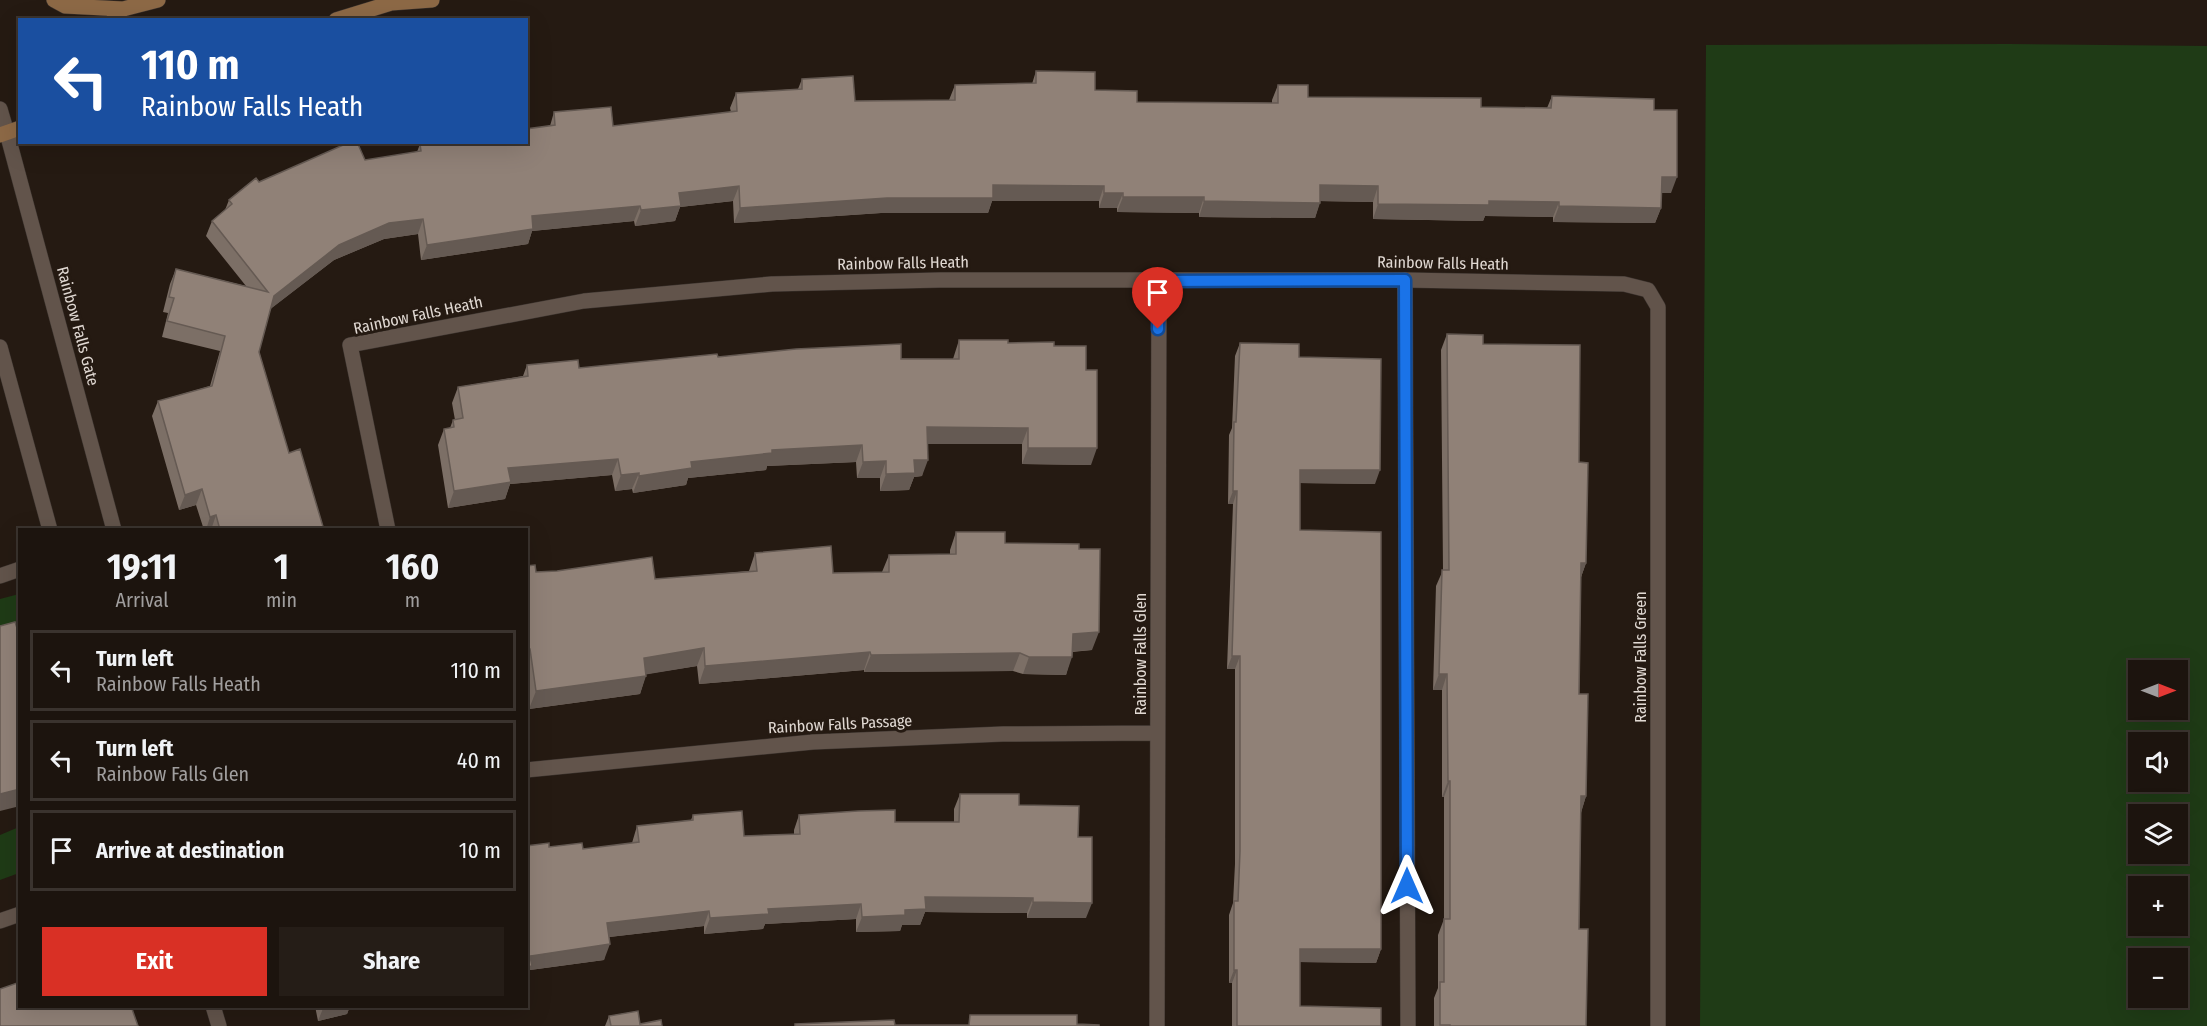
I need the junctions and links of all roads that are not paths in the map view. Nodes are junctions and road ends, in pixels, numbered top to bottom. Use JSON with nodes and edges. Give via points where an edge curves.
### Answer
{"nodes":[{"id":1,"x":54,"y":0,"type":"edge"},
{"id":2,"x":158,"y":0,"type":"edge"},
{"id":3,"x":432,"y":0,"type":"edge"},
{"id":4,"x":118,"y":14,"type":"edge"},
{"id":5,"x":342,"y":18,"type":"edge"},
{"id":6,"x":0,"y":109,"type":"edge"},
{"id":7,"x":9,"y":132,"type":"edge"},
{"id":8,"x":1405,"y":280,"type":"junction"},
{"id":9,"x":1159,"y":281,"type":"junction"},
{"id":10,"x":1648,"y":290,"type":"joint"},
{"id":11,"x":0,"y":348,"type":"edge"},
{"id":12,"x":49,"y":528,"type":"edge"},
{"id":13,"x":113,"y":528,"type":"edge"},
{"id":14,"x":388,"y":528,"type":"edge"},
{"id":15,"x":18,"y":570,"type":"edge"},
{"id":16,"x":0,"y":576,"type":"edge"},
{"id":17,"x":1157,"y":733,"type":"junction"},
{"id":18,"x":528,"y":770,"type":"edge"},
{"id":19,"x":18,"y":915,"type":"edge"},
{"id":20,"x":0,"y":921,"type":"edge"},
{"id":21,"x":214,"y":1008,"type":"edge"},
{"id":22,"x":219,"y":1026,"type":"edge"},
{"id":23,"x":1157,"y":1026,"type":"edge"},
{"id":24,"x":1408,"y":1026,"type":"edge"},
{"id":25,"x":1659,"y":1026,"type":"edge"}],
"edges":[{"from":1,"to":4,"type":"main road","via":[[65,6]]},
{"from":2,"to":4,"type":"main road"},
{"from":3,"to":5,"type":"main road","via":[[391,3]]},
{"from":6,"to":7,"type":"street","name":"Rainbow Falls Gate"},
{"from":7,"to":13,"type":"street","name":"Rainbow Falls Gate"},
{"from":8,"to":9,"type":"street","name":"Rainbow Falls Heath"},
{"from":8,"to":10,"type":"street","name":"Rainbow Falls Heath","via":[[1624,284]]},
{"from":8,"to":24,"type":"street"},
{"from":9,"to":14,"type":"street","name":"Rainbow Falls Heath","via":[[772,284],[584,301],[350,345]]},
{"from":9,"to":17,"type":"street","name":"Rainbow Falls Glen"},
{"from":10,"to":25,"type":"street","name":"Rainbow Falls Green","via":[[1658,307]]},
{"from":11,"to":12,"type":"street"},
{"from":15,"to":16,"type":"street"},
{"from":17,"to":18,"type":"street","name":"Rainbow Falls Passage","via":[[1003,734],[813,742]]},
{"from":17,"to":23,"type":"street","name":"Rainbow Falls Glen"},
{"from":19,"to":20,"type":"street"},
{"from":21,"to":22,"type":"street"}]}
